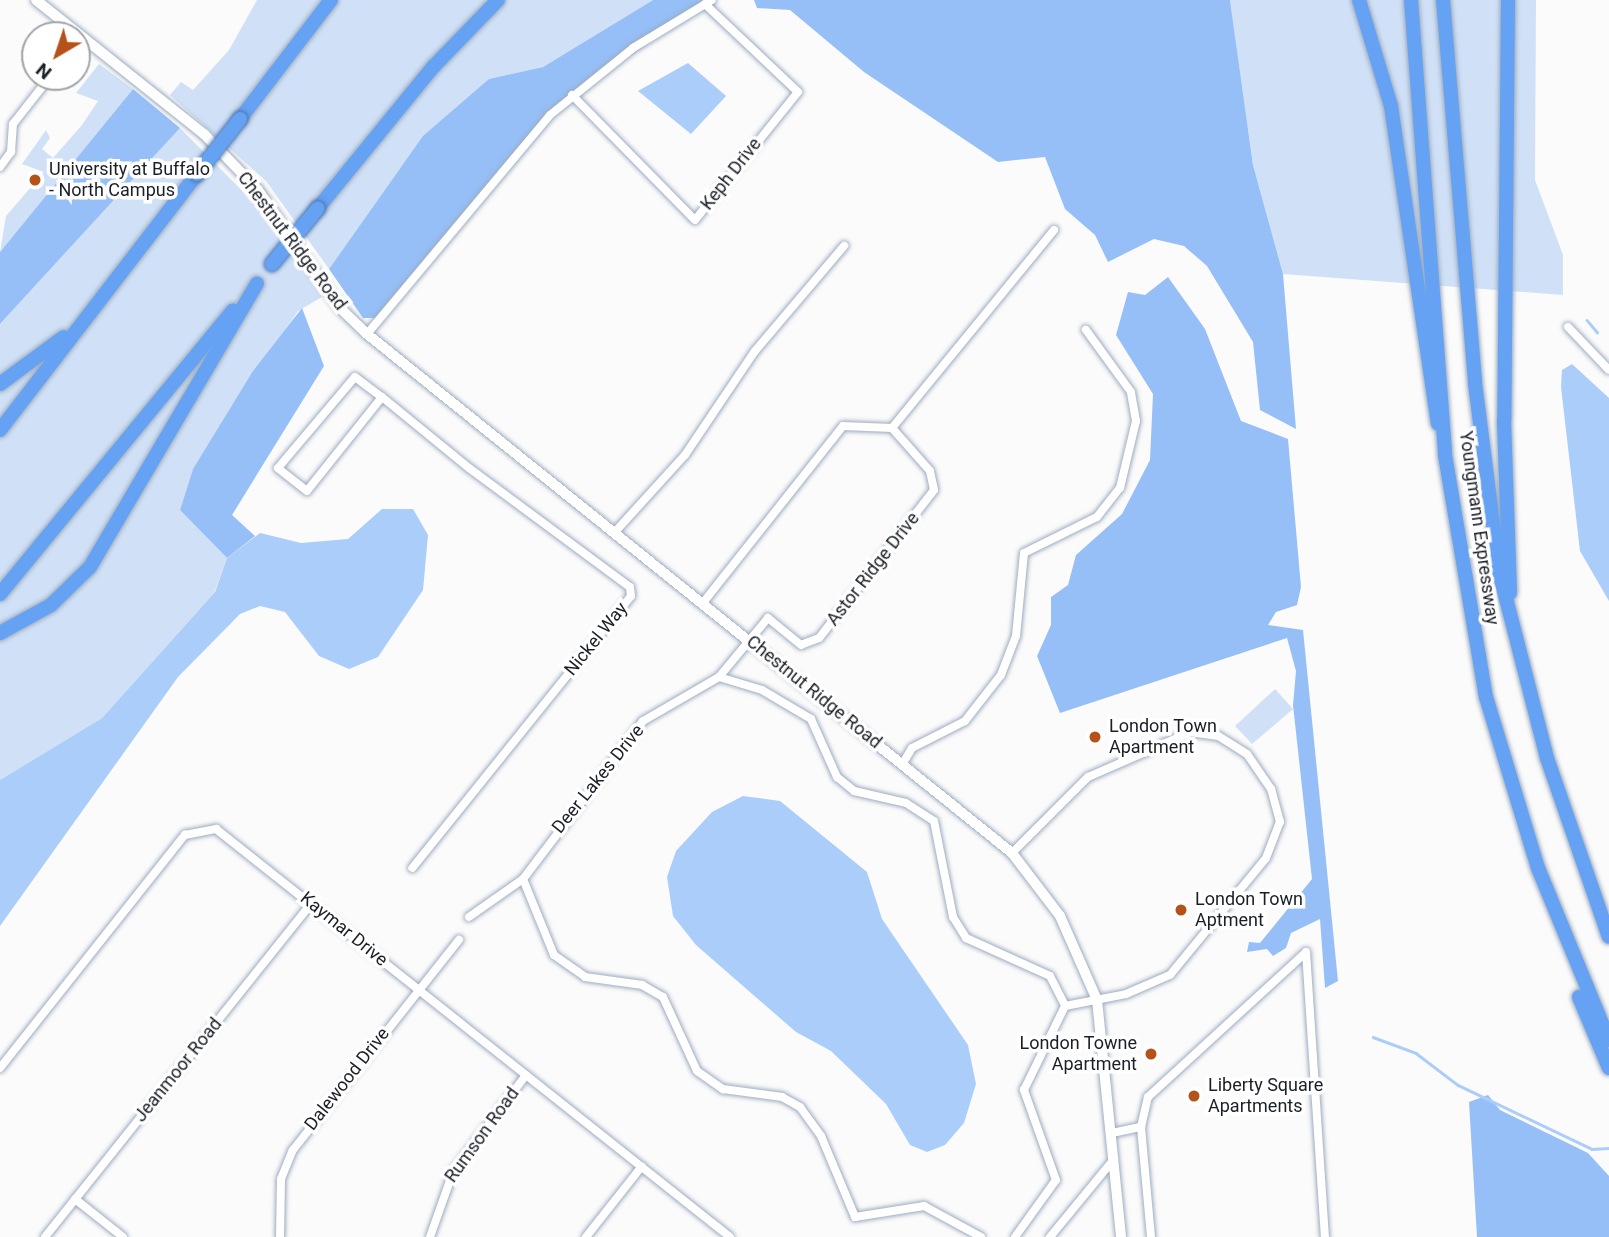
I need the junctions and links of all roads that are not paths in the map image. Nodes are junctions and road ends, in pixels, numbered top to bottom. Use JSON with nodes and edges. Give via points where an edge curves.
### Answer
{"nodes":[{"id":1,"x":36,"y":0,"type":"edge"},
{"id":2,"x":331,"y":0,"type":"edge"},
{"id":3,"x":498,"y":0,"type":"edge"},
{"id":4,"x":1359,"y":0,"type":"edge"},
{"id":5,"x":1411,"y":0,"type":"edge"},
{"id":6,"x":1443,"y":0,"type":"edge"},
{"id":7,"x":1508,"y":0,"type":"edge"},
{"id":8,"x":709,"y":2,"type":"edge"},
{"id":9,"x":59,"y":21,"type":"edge"},
{"id":10,"x":91,"y":49,"type":"edge"},
{"id":11,"x":39,"y":91,"type":"edge"},
{"id":12,"x":572,"y":95,"type":"junction"},
{"id":13,"x":0,"y":167,"type":"edge"},
{"id":14,"x":1054,"y":230,"type":"dead end"},
{"id":15,"x":844,"y":246,"type":"dead end"},
{"id":16,"x":257,"y":283,"type":"junction"},
{"id":17,"x":89,"y":315,"type":"junction"},
{"id":18,"x":1569,"y":327,"type":"dead end"},
{"id":19,"x":1086,"y":330,"type":"dead end"},
{"id":20,"x":367,"y":334,"type":"junction"},
{"id":21,"x":1609,"y":370,"type":"edge"},
{"id":22,"x":0,"y":384,"type":"edge"},
{"id":23,"x":382,"y":397,"type":"junction"},
{"id":24,"x":892,"y":428,"type":"junction"},
{"id":25,"x":0,"y":430,"type":"edge"},
{"id":26,"x":1445,"y":455,"type":"junction"},
{"id":27,"x":614,"y":533,"type":"junction"},
{"id":28,"x":0,"y":594,"type":"edge"},
{"id":29,"x":1509,"y":598,"type":"junction"},
{"id":30,"x":702,"y":604,"type":"junction"},
{"id":31,"x":0,"y":633,"type":"edge"},
{"id":32,"x":748,"y":639,"type":"junction"},
{"id":33,"x":719,"y":677,"type":"junction"},
{"id":34,"x":903,"y":763,"type":"junction"},
{"id":35,"x":1012,"y":853,"type":"junction"},
{"id":36,"x":412,"y":868,"type":"dead end"},
{"id":37,"x":523,"y":879,"type":"junction"},
{"id":38,"x":312,"y":903,"type":"junction"},
{"id":39,"x":469,"y":917,"type":"dead end"},
{"id":40,"x":1609,"y":937,"type":"edge"},
{"id":41,"x":459,"y":940,"type":"dead end"},
{"id":42,"x":1572,"y":964,"type":"junction"},
{"id":43,"x":419,"y":989,"type":"junction"},
{"id":44,"x":1097,"y":1000,"type":"junction"},
{"id":45,"x":1065,"y":1006,"type":"junction"},
{"id":46,"x":1609,"y":1040,"type":"edge"},
{"id":47,"x":0,"y":1068,"type":"edge"},
{"id":48,"x":1609,"y":1068,"type":"edge"},
{"id":49,"x":526,"y":1075,"type":"junction"},
{"id":50,"x":1141,"y":1127,"type":"junction"},
{"id":51,"x":1112,"y":1133,"type":"junction"},
{"id":52,"x":1114,"y":1159,"type":"junction"},
{"id":53,"x":642,"y":1166,"type":"junction"},
{"id":54,"x":75,"y":1199,"type":"junction"},
{"id":55,"x":45,"y":1237,"type":"edge"},
{"id":56,"x":123,"y":1237,"type":"edge"},
{"id":57,"x":280,"y":1237,"type":"edge"},
{"id":58,"x":430,"y":1237,"type":"edge"},
{"id":59,"x":586,"y":1237,"type":"edge"},
{"id":60,"x":730,"y":1237,"type":"edge"},
{"id":61,"x":981,"y":1237,"type":"edge"},
{"id":62,"x":1015,"y":1237,"type":"edge"},
{"id":63,"x":1051,"y":1237,"type":"edge"},
{"id":64,"x":1121,"y":1237,"type":"edge"},
{"id":65,"x":1151,"y":1237,"type":"edge"},
{"id":66,"x":1325,"y":1237,"type":"edge"}],
"edges":[{"from":1,"to":9,"type":"street","name":"Chestnut Ridge Road"},
{"from":2,"to":17,"type":"highway","bridge":true},
{"from":3,"to":16,"type":"highway","bridge":true,"via":[[445,54]]},
{"from":4,"to":26,"type":"highway","via":[[1390,97]]},
{"from":5,"to":26,"type":"highway","name":"Youngmann Expressway"},
{"from":6,"to":29,"type":"highway","name":"Youngmann Expressway","via":[[1481,444],[1499,570]]},
{"from":7,"to":29,"type":"highway","via":[[1504,421]]},
{"from":8,"to":12,"type":"street","name":"Keph Drive"},
{"from":8,"to":12,"type":"street","name":"Keph Drive","via":[[798,92],[695,220]]},
{"from":10,"to":20,"type":"street","name":"Chestnut Ridge Road","via":[[222,153]]},
{"from":11,"to":13,"type":"street","via":[[13,124],[11,152]]},
{"from":12,"to":20,"type":"street","name":"Keph Drive","via":[[521,146]]},
{"from":14,"to":24,"type":"street"},
{"from":15,"to":27,"type":"street","via":[[755,351],[685,455]]},
{"from":16,"to":28,"type":"highway"},
{"from":16,"to":31,"type":"highway","via":[[171,420],[100,552],[66,592]]},
{"from":17,"to":22,"type":"highway"},
{"from":17,"to":25,"type":"highway"},
{"from":18,"to":21,"type":"street"},
{"from":19,"to":34,"type":"street","via":[[1131,392],[1136,421],[1120,488],[1097,517],[1024,554],[1016,636],[1001,675],[965,721],[912,748]]},
{"from":20,"to":27,"type":"street","name":"Chestnut Ridge Road"},
{"from":23,"to":23,"type":"street","name":"Nickel Way","via":[[307,491],[278,468],[352,378]]},
{"from":23,"to":36,"type":"street","name":"Nickel Way","via":[[631,587],[631,596]]},
{"from":24,"to":30,"type":"street","via":[[842,426]]},
{"from":24,"to":32,"type":"street","name":"Astor Ridge Drive","via":[[930,471],[934,490],[819,638],[801,645],[768,618]]},
{"from":26,"to":42,"type":"highway","name":"Youngmann Expressway","via":[[1486,697]]},
{"from":27,"to":30,"type":"street","name":"Chestnut Ridge Road"},
{"from":29,"to":40,"type":"highway","name":"Youngmann Expressway","via":[[1547,758]]},
{"from":30,"to":32,"type":"street","name":"Chestnut Ridge Road"},
{"from":32,"to":33,"type":"street","name":"Deer Lakes Drive"},
{"from":32,"to":34,"type":"street","name":"Chestnut Ridge Road"},
{"from":33,"to":37,"type":"street","name":"Deer Lakes Drive","via":[[643,720]]},
{"from":33,"to":45,"type":"street","via":[[762,690],[811,719],[837,777],[854,792],[906,803],[934,821],[953,917],[966,938],[1049,976]]},
{"from":34,"to":35,"type":"street","name":"Chestnut Ridge Road"},
{"from":35,"to":44,"type":"street","name":"Chestnut Ridge Road","via":[[1060,916]]},
{"from":35,"to":44,"type":"street","via":[[1088,777],[1191,732],[1218,736],[1247,754],[1271,789],[1280,822],[1268,855],[1188,957],[1155,985]]},
{"from":37,"to":39,"type":"street","name":"Deer Lakes Drive"},
{"from":37,"to":61,"type":"street","via":[[554,955],[585,977],[642,985],[663,997],[697,1071],[723,1089],[782,1097],[800,1107],[821,1136],[855,1217],[924,1206]]},
{"from":38,"to":43,"type":"street","name":"Kaymar Drive"},
{"from":38,"to":47,"type":"street","name":"Kaymar Drive","via":[[229,836],[208,827],[191,831]]},
{"from":38,"to":54,"type":"street","name":"Jeanmoor Road"},
{"from":41,"to":43,"type":"street","name":"Dalewood Drive"},
{"from":42,"to":46,"type":"highway","name":"Youngmann Expressway"},
{"from":42,"to":48,"type":"highway","via":[[1579,999]]},
{"from":43,"to":49,"type":"street","name":"Kaymar Drive"},
{"from":43,"to":57,"type":"street","name":"Dalewood Drive","via":[[293,1150],[281,1179]]},
{"from":44,"to":45,"type":"street"},
{"from":44,"to":51,"type":"street","name":"Chestnut Ridge Road"},
{"from":45,"to":62,"type":"street","via":[[1024,1090],[1056,1181]]},
{"from":49,"to":53,"type":"street","name":"Kaymar Drive"},
{"from":49,"to":58,"type":"street","name":"Rumson Road","via":[[453,1171]]},
{"from":50,"to":51,"type":"street"},
{"from":50,"to":65,"type":"street"},
{"from":50,"to":66,"type":"street","via":[[1148,1097],[1306,953]]},
{"from":51,"to":52,"type":"street","name":"Chestnut Ridge Road"},
{"from":52,"to":63,"type":"street"},
{"from":52,"to":64,"type":"street","name":"Chestnut Ridge Road"},
{"from":53,"to":59,"type":"street"},
{"from":53,"to":60,"type":"street","name":"Kaymar Drive"},
{"from":54,"to":55,"type":"street","name":"Jeanmoor Road"},
{"from":54,"to":56,"type":"street"}]}
